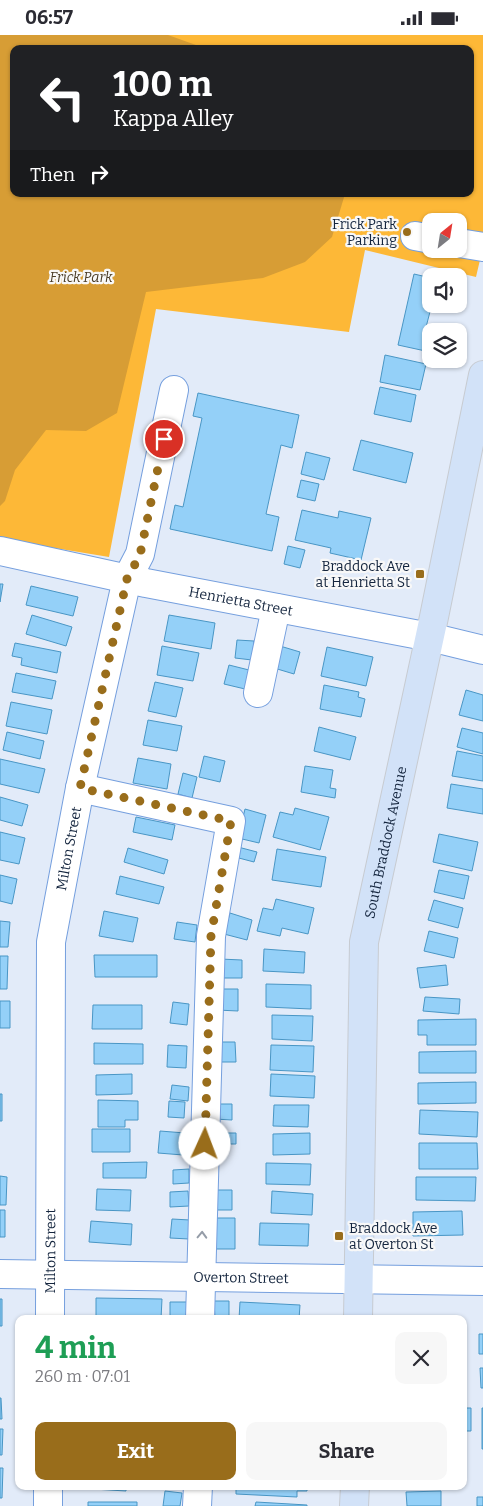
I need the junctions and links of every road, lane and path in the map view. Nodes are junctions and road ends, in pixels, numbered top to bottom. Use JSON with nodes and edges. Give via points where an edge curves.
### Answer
{"nodes":[{"id":1,"x":468,"y":244,"type":"edge"},
{"id":2,"x":483,"y":247,"type":"edge"},
{"id":3,"x":483,"y":375,"type":"edge"},
{"id":4,"x":174,"y":390,"type":"dead end"},
{"id":5,"x":0,"y":551,"type":"edge"},
{"id":6,"x":127,"y":579,"type":"junction"},
{"id":7,"x":276,"y":608,"type":"junction"},
{"id":8,"x":430,"y":637,"type":"junction"},
{"id":9,"x":483,"y":650,"type":"edge"},
{"id":10,"x":258,"y":693,"type":"dead end"},
{"id":11,"x":80,"y":788,"type":"junction"},
{"id":12,"x":51,"y":1273,"type":"junction"},
{"id":13,"x":0,"y":1274,"type":"edge"},
{"id":14,"x":200,"y":1278,"type":"junction"},
{"id":15,"x":358,"y":1280,"type":"junction"},
{"id":16,"x":483,"y":1281,"type":"edge"},
{"id":17,"x":50,"y":1315,"type":"edge"},
{"id":18,"x":200,"y":1315,"type":"edge"},
{"id":19,"x":358,"y":1315,"type":"edge"},
{"id":20,"x":48,"y":1490,"type":"edge"},
{"id":21,"x":198,"y":1490,"type":"edge"},
{"id":22,"x":355,"y":1490,"type":"edge"},
{"id":23,"x":48,"y":1506,"type":"edge"},
{"id":24,"x":198,"y":1506,"type":"edge"},
{"id":25,"x":354,"y":1506,"type":"edge"}],
"edges":[{"from":1,"to":2,"type":"street"},
{"from":3,"to":8,"type":"main road","name":"South Braddock Avenue"},
{"from":4,"to":6,"type":"street","name":"Milton Street","via":[[140,555]]},
{"from":5,"to":6,"type":"street","name":"Henrietta Street"},
{"from":6,"to":7,"type":"street","name":"Henrietta Street"},
{"from":6,"to":11,"type":"street","name":"Milton Street"},
{"from":7,"to":8,"type":"street","name":"Henrietta Street"},
{"from":7,"to":10,"type":"street"},
{"from":8,"to":9,"type":"street","name":"Henrietta Street"},
{"from":8,"to":15,"type":"main road","name":"South Braddock Avenue","via":[[364,942]]},
{"from":11,"to":12,"type":"street","name":"Milton Street","via":[[51,942]]},
{"from":14,"to":11,"type":"street","one_way":true,"via":[[211,936],[231,821]]},
{"from":12,"to":13,"type":"street","name":"Overton Street"},
{"from":12,"to":14,"type":"street","name":"Overton Street"},
{"from":12,"to":17,"type":"street","name":"Milton Street"},
{"from":14,"to":15,"type":"street","name":"Overton Street"},
{"from":14,"to":18,"type":"street"},
{"from":15,"to":16,"type":"street","name":"Overton Street"},
{"from":15,"to":19,"type":"main road","name":"South Braddock Avenue"},
{"from":20,"to":23,"type":"street"},
{"from":21,"to":24,"type":"street"},
{"from":22,"to":25,"type":"main road"}]}
